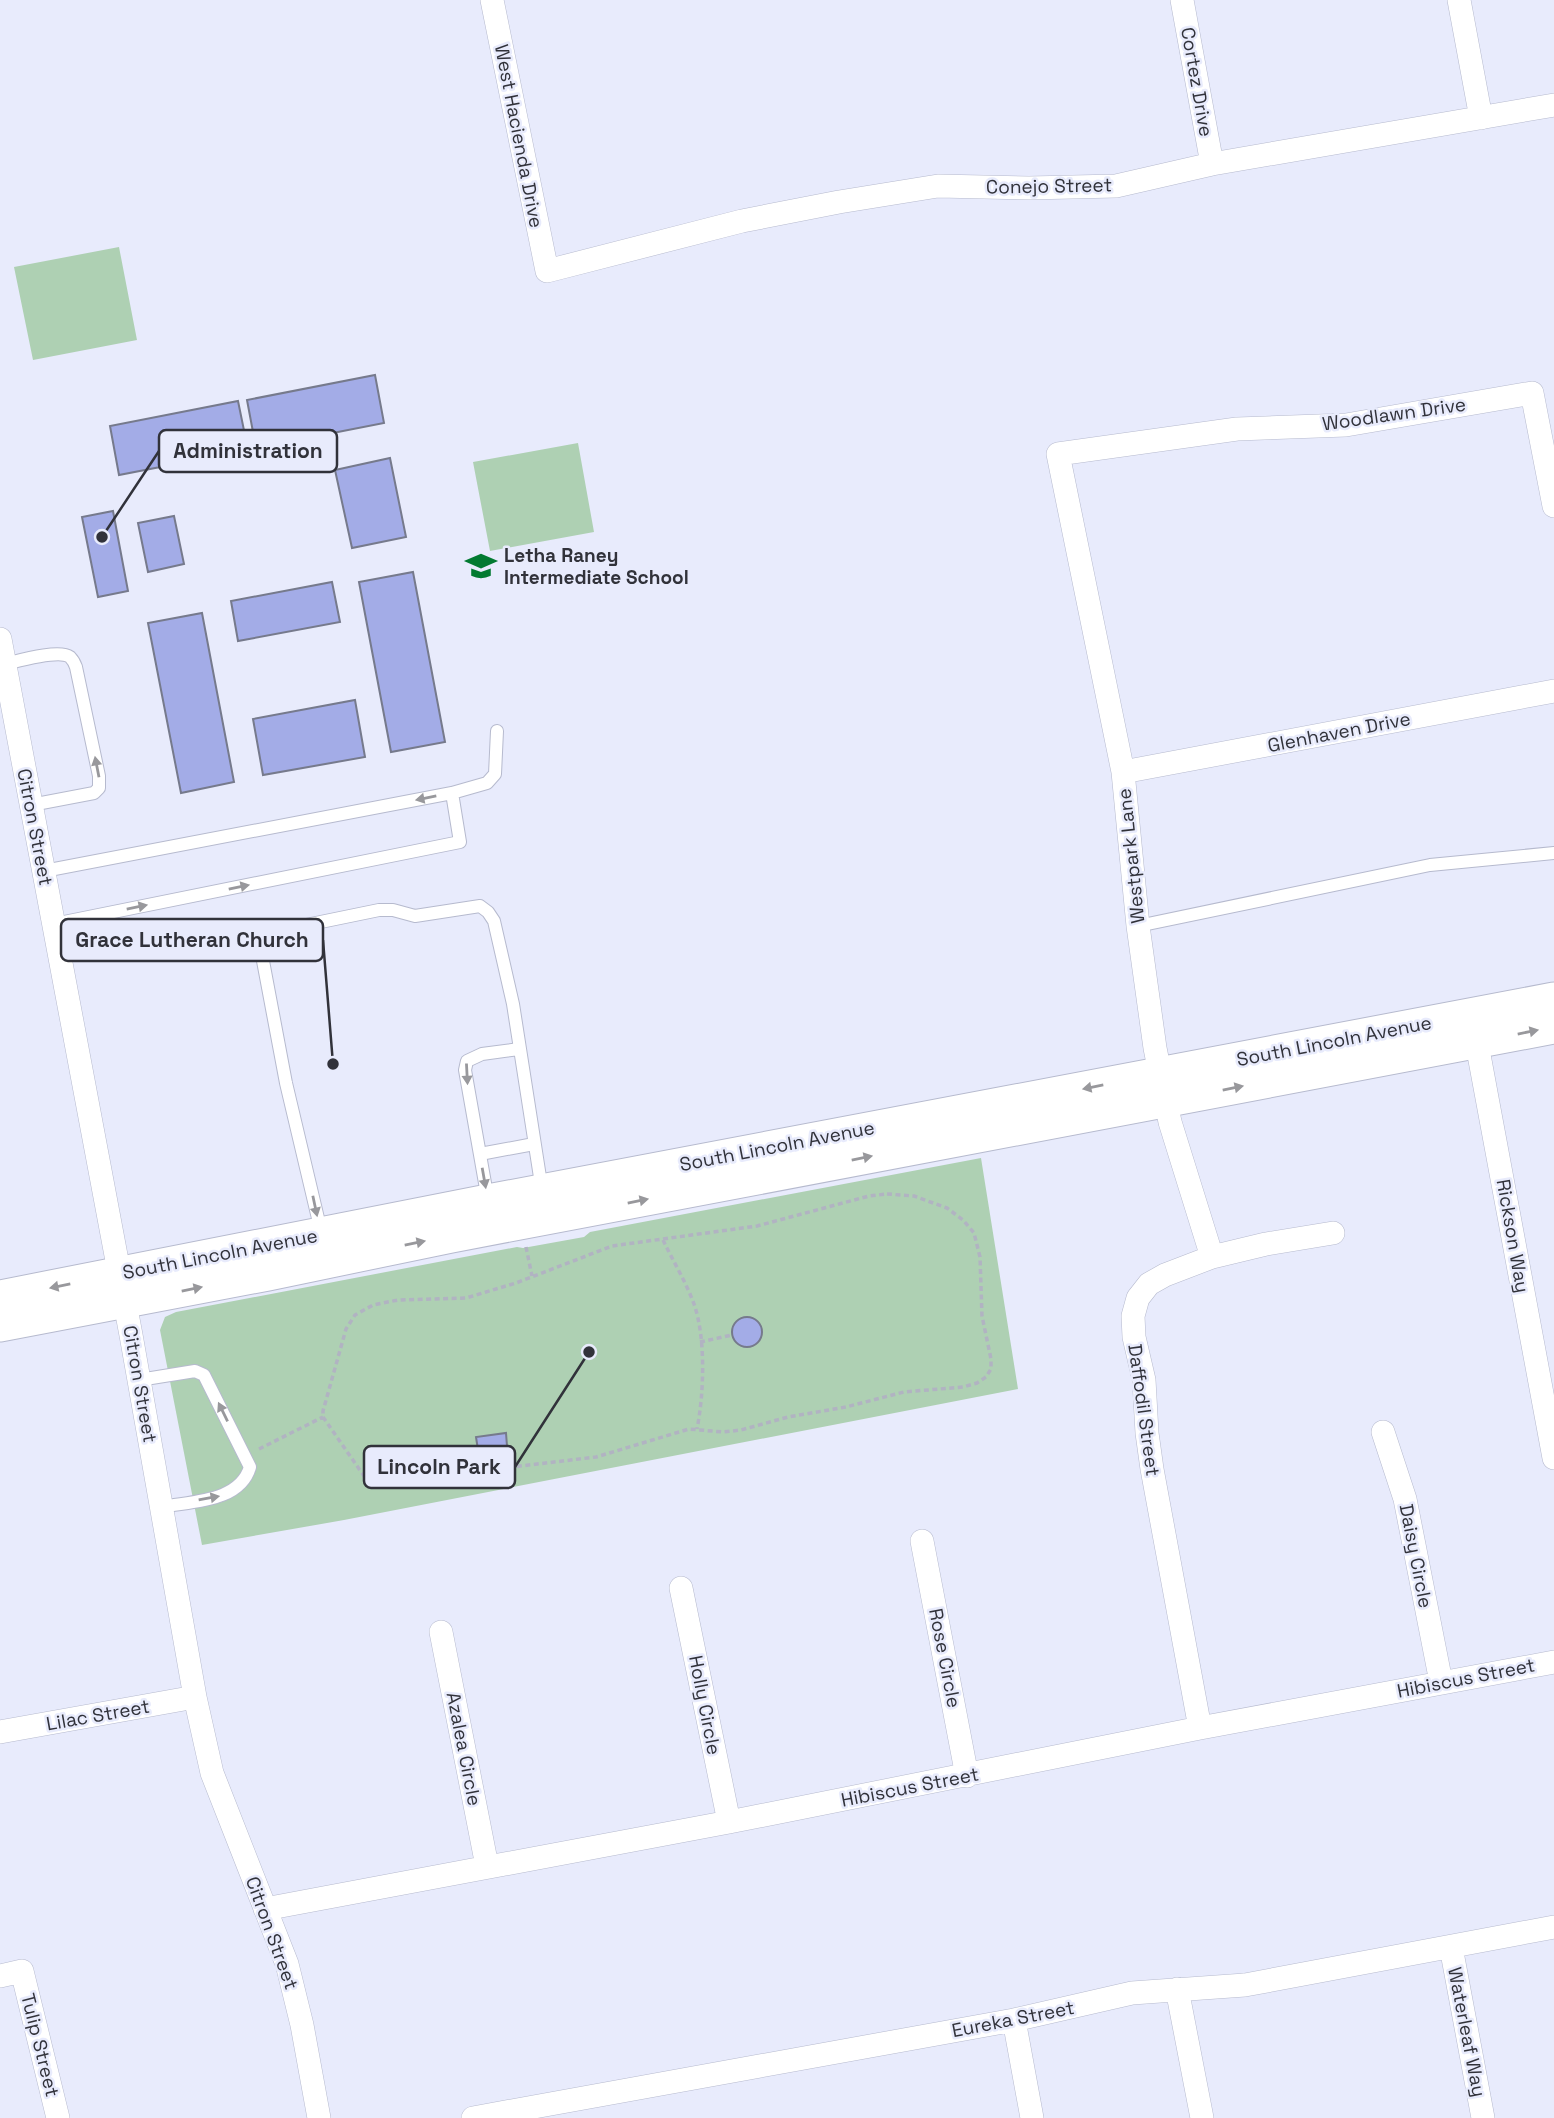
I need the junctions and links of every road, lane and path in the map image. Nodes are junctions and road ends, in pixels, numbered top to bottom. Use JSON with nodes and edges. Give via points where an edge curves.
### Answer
{"nodes":[{"id":1,"x":492,"y":0,"type":"edge"},
{"id":2,"x":1182,"y":0,"type":"edge"},
{"id":3,"x":1459,"y":0,"type":"edge"},
{"id":4,"x":1554,"y":105,"type":"edge"},
{"id":5,"x":1481,"y":118,"type":"junction"},
{"id":6,"x":1212,"y":163,"type":"junction"},
{"id":7,"x":547,"y":271,"type":"joint"},
{"id":8,"x":1058,"y":454,"type":"joint"},
{"id":9,"x":1554,"y":506,"type":"edge"},
{"id":10,"x":0,"y":639,"type":"edge"},
{"id":11,"x":5,"y":664,"type":"junction"},
{"id":12,"x":1554,"y":691,"type":"edge"},
{"id":13,"x":497,"y":731,"type":"dead end"},
{"id":14,"x":1123,"y":772,"type":"junction"},
{"id":15,"x":452,"y":793,"type":"junction"},
{"id":16,"x":31,"y":805,"type":"junction"},
{"id":17,"x":1554,"y":853,"type":"edge"},
{"id":18,"x":44,"y":871,"type":"junction"},
{"id":19,"x":54,"y":924,"type":"junction"},
{"id":20,"x":1138,"y":926,"type":"junction"},
{"id":21,"x":1554,"y":999,"type":"edge"},
{"id":22,"x":1554,"y":1027,"type":"edge"},
{"id":23,"x":1474,"y":1028,"type":"junction"},
{"id":24,"x":519,"y":1049,"type":"junction"},
{"id":25,"x":1163,"y":1088,"type":"junction"},
{"id":26,"x":534,"y":1144,"type":"junction"},
{"id":27,"x":480,"y":1154,"type":"junction"},
{"id":28,"x":542,"y":1191,"type":"junction"},
{"id":29,"x":488,"y":1201,"type":"junction"},
{"id":30,"x":1333,"y":1233,"type":"dead end"},
{"id":31,"x":321,"y":1234,"type":"junction"},
{"id":32,"x":662,"y":1240,"type":"junction"},
{"id":33,"x":524,"y":1241,"type":"dead end"},
{"id":34,"x":1212,"y":1256,"type":"junction"},
{"id":35,"x":532,"y":1276,"type":"junction"},
{"id":36,"x":122,"y":1287,"type":"junction"},
{"id":37,"x":0,"y":1297,"type":"edge"},
{"id":38,"x":0,"y":1325,"type":"edge"},
{"id":39,"x":732,"y":1335,"type":"dead end"},
{"id":40,"x":701,"y":1342,"type":"junction"},
{"id":41,"x":139,"y":1380,"type":"junction"},
{"id":42,"x":323,"y":1416,"type":"junction"},
{"id":43,"x":698,"y":1429,"type":"junction"},
{"id":44,"x":1383,"y":1432,"type":"dead end"},
{"id":45,"x":245,"y":1457,"type":"junction"},
{"id":46,"x":1554,"y":1458,"type":"edge"},
{"id":47,"x":162,"y":1507,"type":"junction"},
{"id":48,"x":922,"y":1541,"type":"dead end"},
{"id":49,"x":681,"y":1588,"type":"dead end"},
{"id":50,"x":441,"y":1632,"type":"dead end"},
{"id":51,"x":1554,"y":1662,"type":"edge"},
{"id":52,"x":1441,"y":1682,"type":"junction"},
{"id":53,"x":195,"y":1697,"type":"junction"},
{"id":54,"x":1200,"y":1728,"type":"junction"},
{"id":55,"x":0,"y":1732,"type":"edge"},
{"id":56,"x":967,"y":1776,"type":"junction"},
{"id":57,"x":729,"y":1822,"type":"junction"},
{"id":58,"x":487,"y":1866,"type":"junction"},
{"id":59,"x":265,"y":1909,"type":"junction"},
{"id":60,"x":1554,"y":1927,"type":"edge"},
{"id":61,"x":1451,"y":1947,"type":"junction"},
{"id":62,"x":11,"y":1974,"type":"edge"},
{"id":63,"x":1177,"y":1989,"type":"junction"},
{"id":64,"x":1014,"y":2020,"type":"junction"},
{"id":65,"x":58,"y":2118,"type":"edge"},
{"id":66,"x":319,"y":2118,"type":"edge"},
{"id":67,"x":473,"y":2118,"type":"edge"},
{"id":68,"x":1032,"y":2118,"type":"edge"},
{"id":69,"x":1202,"y":2118,"type":"edge"},
{"id":70,"x":1483,"y":2118,"type":"edge"}],
"edges":[{"from":1,"to":7,"type":"street","name":"West Hacienda Drive"},
{"from":2,"to":6,"type":"street","name":"Cortez Drive"},
{"from":3,"to":5,"type":"street"},
{"from":4,"to":5,"type":"street","name":"Conejo Street"},
{"from":5,"to":6,"type":"street","name":"Conejo Street"},
{"from":6,"to":7,"type":"street","name":"Conejo Street","via":[[1115,186],[939,186],[839,202],[742,221]]},
{"from":8,"to":9,"type":"street","name":"Woodlawn Drive","via":[[1237,429],[1346,425],[1532,393]]},
{"from":8,"to":14,"type":"street","name":"Westpark Lane"},
{"from":10,"to":11,"type":"street","name":"Citron Street"},
{"from":11,"to":16,"type":"street","name":"Citron Street"},
{"from":16,"to":11,"type":"lane","one_way":true,"via":[[94,793],[99,776],[71,657],[63,654]]},
{"from":12,"to":14,"type":"street","name":"Glenhaven Drive"},
{"from":13,"to":15,"type":"lane","via":[[495,774],[487,783]]},
{"from":14,"to":20,"type":"street","name":"Westpark Lane"},
{"from":15,"to":18,"type":"lane","one_way":true},
{"from":19,"to":15,"type":"lane","one_way":true,"via":[[460,842]]},
{"from":16,"to":18,"type":"street","name":"Citron Street"},
{"from":17,"to":20,"type":"lane","via":[[1430,865]]},
{"from":18,"to":19,"type":"street","name":"Citron Street"},
{"from":19,"to":36,"type":"street","name":"Citron Street"},
{"from":20,"to":25,"type":"street","name":"Westpark Lane"},
{"from":21,"to":23,"type":"main road","name":"South Lincoln Avenue"},
{"from":23,"to":22,"type":"main road","name":"South Lincoln Avenue","one_way":true},
{"from":23,"to":25,"type":"main road","name":"South Lincoln Avenue"},
{"from":23,"to":46,"type":"street","name":"Rickson Way"},
{"from":24,"to":26,"type":"lane"},
{"from":24,"to":27,"type":"lane","one_way":true,"via":[[467,1061]]},
{"from":24,"to":31,"type":"lane","one_way":true,"via":[[494,921],[481,906],[415,916],[379,910],[266,934],[260,945]]},
{"from":25,"to":28,"type":"main road","name":"South Lincoln Avenue","one_way":true},
{"from":25,"to":34,"type":"street","name":"Westpark Lane"},
{"from":36,"to":25,"type":"main road","name":"South Lincoln Avenue","one_way":true,"via":[[451,1236]]},
{"from":26,"to":27,"type":"lane"},
{"from":26,"to":28,"type":"lane"},
{"from":27,"to":29,"type":"lane","one_way":true},
{"from":28,"to":29,"type":"main road","name":"South Lincoln Avenue"},
{"from":29,"to":31,"type":"main road","name":"South Lincoln Avenue"},
{"from":30,"to":34,"type":"street","name":"Daffodil Street"},
{"from":31,"to":36,"type":"main road","name":"South Lincoln Avenue"},
{"from":32,"to":35,"type":"path","via":[[602,1248]]},
{"from":32,"to":40,"type":"path","via":[[695,1306]]},
{"from":32,"to":43,"type":"path","via":[[757,1226],[887,1194],[914,1196],[947,1208],[974,1233],[978,1246],[991,1369],[977,1383],[904,1392],[741,1430]]},
{"from":33,"to":35,"type":"path"},
{"from":34,"to":54,"type":"street","name":"Daffodil Street","via":[[1149,1284],[1138,1298],[1133,1316],[1152,1469]]},
{"from":35,"to":42,"type":"path","via":[[466,1298],[386,1301],[355,1315],[346,1329]]},
{"from":36,"to":37,"type":"main road","name":"South Lincoln Avenue","one_way":true},
{"from":36,"to":38,"type":"main road","name":"South Lincoln Avenue"},
{"from":36,"to":41,"type":"street","name":"Citron Street"},
{"from":39,"to":40,"type":"path"},
{"from":40,"to":43,"type":"path","via":[[704,1376]]},
{"from":45,"to":41,"type":"lane","one_way":true,"via":[[204,1375],[195,1371]]},
{"from":41,"to":47,"type":"street","name":"Citron Street"},
{"from":42,"to":43,"type":"path","via":[[364,1476],[390,1485],[457,1466],[512,1467],[596,1457]]},
{"from":42,"to":45,"type":"path"},
{"from":44,"to":52,"type":"street","name":"Daisy Circle","via":[[1405,1499]]},
{"from":47,"to":45,"type":"lane","one_way":true,"via":[[225,1495],[248,1474]]},
{"from":47,"to":53,"type":"street","name":"Citron Street"},
{"from":48,"to":56,"type":"street","name":"Rose Circle"},
{"from":49,"to":57,"type":"street","name":"Holly Circle"},
{"from":50,"to":58,"type":"street","name":"Azalea Circle"},
{"from":51,"to":52,"type":"street","name":"Hibiscus Street"},
{"from":52,"to":54,"type":"street","name":"Hibiscus Street"},
{"from":53,"to":55,"type":"street","name":"Lilac Street"},
{"from":53,"to":59,"type":"street","name":"Citron Street","via":[[212,1773]]},
{"from":54,"to":56,"type":"street","name":"Hibiscus Street"},
{"from":56,"to":57,"type":"street","name":"Hibiscus Street"},
{"from":57,"to":58,"type":"street","name":"Hibiscus Street"},
{"from":58,"to":59,"type":"street","name":"Hibiscus Street"},
{"from":59,"to":66,"type":"street","name":"Citron Street","via":[[287,1964]]},
{"from":60,"to":61,"type":"street","name":"Eureka Street"},
{"from":61,"to":63,"type":"street","name":"Eureka Street","via":[[1245,1985]]},
{"from":61,"to":70,"type":"street","name":"Waterleaf Way"},
{"from":62,"to":65,"type":"street","name":"Tulip Street"},
{"from":63,"to":64,"type":"street","name":"Eureka Street","via":[[1132,1993]]},
{"from":63,"to":69,"type":"street"},
{"from":64,"to":67,"type":"street","name":"Eureka Street"},
{"from":64,"to":68,"type":"street"}]}
